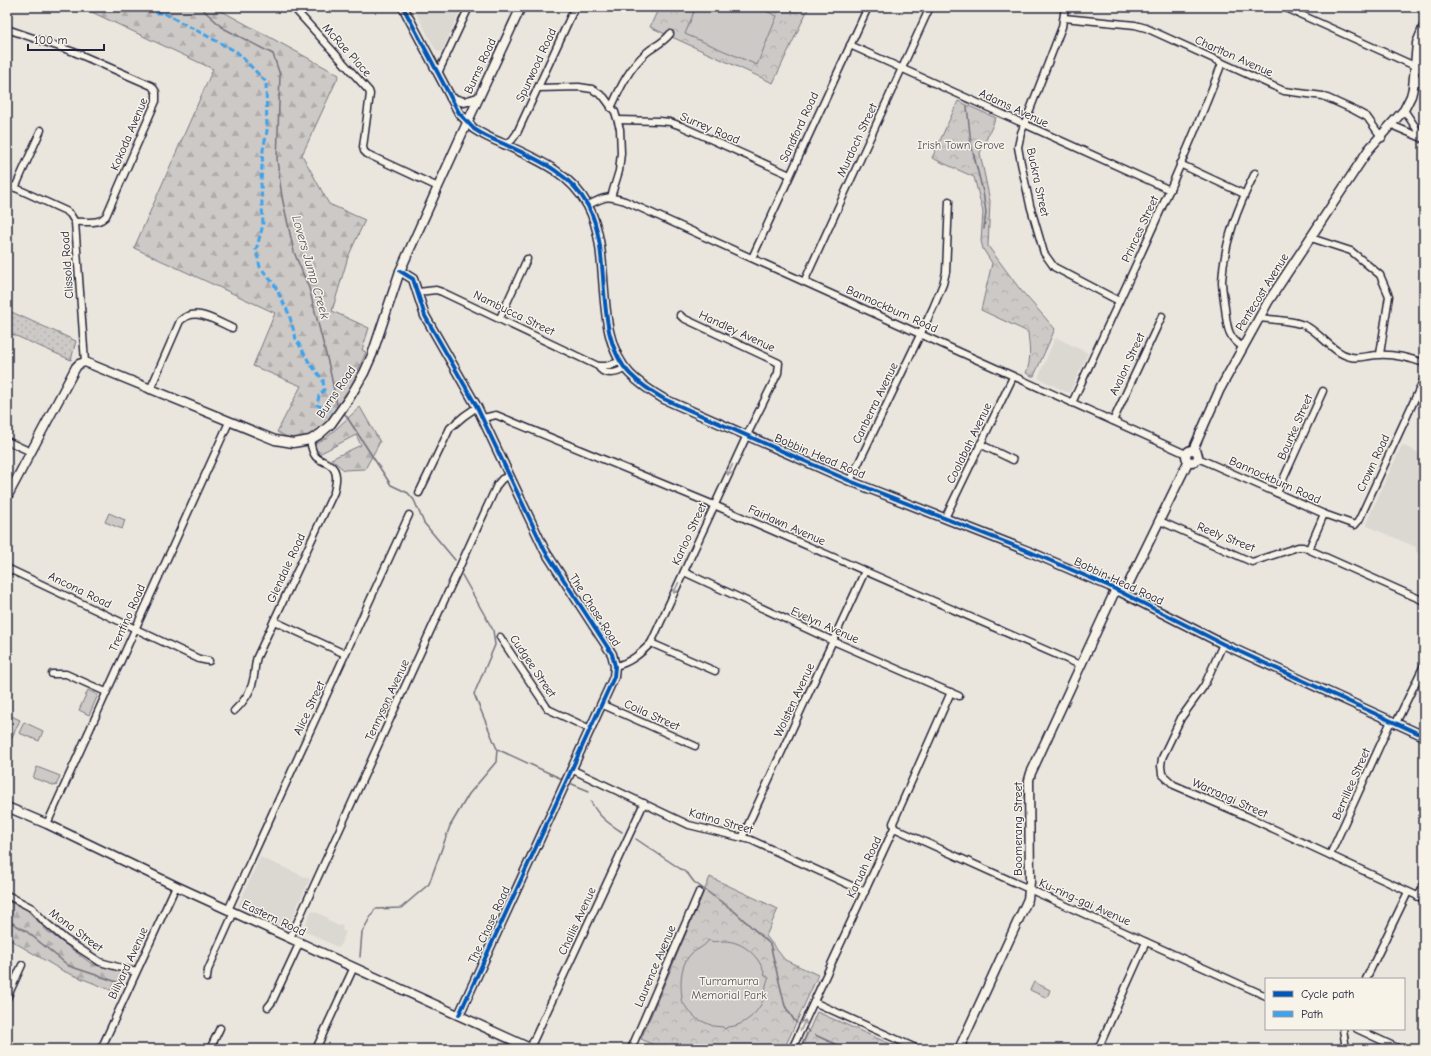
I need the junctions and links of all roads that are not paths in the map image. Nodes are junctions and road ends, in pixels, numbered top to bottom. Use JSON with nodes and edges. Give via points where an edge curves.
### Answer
{"nodes":[{"id":1,"x":293,"y":7,"type":"edge"},
{"id":2,"x":403,"y":7,"type":"edge"},
{"id":3,"x":469,"y":7,"type":"edge"},
{"id":4,"x":521,"y":7,"type":"edge"},
{"id":5,"x":575,"y":7,"type":"edge"},
{"id":6,"x":868,"y":7,"type":"edge"},
{"id":7,"x":930,"y":7,"type":"edge"},
{"id":8,"x":1065,"y":7,"type":"edge"},
{"id":9,"x":1284,"y":7,"type":"edge"},
{"id":10,"x":1064,"y":18,"type":"junction"},
{"id":11,"x":1424,"y":26,"type":"edge"},
{"id":12,"x":7,"y":29,"type":"edge"},
{"id":13,"x":670,"y":34,"type":"dead end"},
{"id":14,"x":850,"y":45,"type":"junction"},
{"id":15,"x":1222,"y":63,"type":"junction"},
{"id":16,"x":902,"y":68,"type":"junction"},
{"id":17,"x":1419,"y":68,"type":"edge"},
{"id":18,"x":438,"y":73,"type":"junction"},
{"id":19,"x":1421,"y":78,"type":"edge"},
{"id":20,"x":538,"y":88,"type":"junction"},
{"id":21,"x":451,"y":98,"type":"junction"},
{"id":22,"x":478,"y":98,"type":"junction"},
{"id":23,"x":611,"y":108,"type":"junction"},
{"id":24,"x":1406,"y":111,"type":"junction"},
{"id":25,"x":618,"y":120,"type":"junction"},
{"id":26,"x":467,"y":122,"type":"junction"},
{"id":27,"x":1024,"y":125,"type":"junction"},
{"id":28,"x":1396,"y":127,"type":"junction"},
{"id":29,"x":42,"y":130,"type":"dead end"},
{"id":30,"x":517,"y":133,"type":"junction"},
{"id":31,"x":1382,"y":137,"type":"junction"},
{"id":32,"x":1423,"y":139,"type":"edge"},
{"id":33,"x":504,"y":145,"type":"junction"},
{"id":34,"x":518,"y":151,"type":"junction"},
{"id":35,"x":1180,"y":164,"type":"junction"},
{"id":36,"x":1255,"y":173,"type":"dead end"},
{"id":37,"x":790,"y":175,"type":"junction"},
{"id":38,"x":7,"y":184,"type":"edge"},
{"id":39,"x":438,"y":187,"type":"junction"},
{"id":40,"x":15,"y":188,"type":"junction"},
{"id":41,"x":1170,"y":190,"type":"junction"},
{"id":42,"x":1244,"y":194,"type":"junction"},
{"id":43,"x":611,"y":197,"type":"junction"},
{"id":44,"x":949,"y":201,"type":"dead end"},
{"id":45,"x":588,"y":205,"type":"junction"},
{"id":46,"x":75,"y":222,"type":"junction"},
{"id":47,"x":1311,"y":238,"type":"junction"},
{"id":48,"x":752,"y":258,"type":"junction"},
{"id":49,"x":527,"y":259,"type":"dead end"},
{"id":50,"x":400,"y":271,"type":"junction"},
{"id":51,"x":804,"y":282,"type":"junction"},
{"id":52,"x":418,"y":292,"type":"junction"},
{"id":53,"x":1119,"y":300,"type":"junction"},
{"id":54,"x":680,"y":315,"type":"dead end"},
{"id":55,"x":1162,"y":316,"type":"dead end"},
{"id":56,"x":500,"y":318,"type":"junction"},
{"id":57,"x":1259,"y":318,"type":"junction"},
{"id":58,"x":232,"y":328,"type":"dead end"},
{"id":59,"x":920,"y":334,"type":"junction"},
{"id":60,"x":1243,"y":347,"type":"junction"},
{"id":61,"x":1380,"y":354,"type":"junction"},
{"id":62,"x":86,"y":362,"type":"junction"},
{"id":63,"x":1424,"y":363,"type":"edge"},
{"id":64,"x":622,"y":365,"type":"junction"},
{"id":65,"x":598,"y":366,"type":"junction"},
{"id":66,"x":1013,"y":377,"type":"junction"},
{"id":67,"x":1424,"y":379,"type":"edge"},
{"id":68,"x":150,"y":390,"type":"junction"},
{"id":69,"x":1323,"y":391,"type":"dead end"},
{"id":70,"x":1072,"y":403,"type":"junction"},
{"id":71,"x":477,"y":407,"type":"junction"},
{"id":72,"x":483,"y":418,"type":"junction"},
{"id":73,"x":1113,"y":421,"type":"junction"},
{"id":74,"x":229,"y":422,"type":"junction"},
{"id":75,"x":747,"y":435,"type":"junction"},
{"id":76,"x":310,"y":440,"type":"junction"},
{"id":77,"x":7,"y":441,"type":"edge"},
{"id":78,"x":980,"y":444,"type":"junction"},
{"id":79,"x":31,"y":452,"type":"junction"},
{"id":80,"x":1190,"y":452,"type":"junction"},
{"id":81,"x":1198,"y":458,"type":"junction"},
{"id":82,"x":1013,"y":460,"type":"dead end"},
{"id":83,"x":1188,"y":462,"type":"junction"},
{"id":84,"x":509,"y":476,"type":"junction"},
{"id":85,"x":850,"y":481,"type":"junction"},
{"id":86,"x":419,"y":493,"type":"dead end"},
{"id":87,"x":1277,"y":493,"type":"junction"},
{"id":88,"x":7,"y":497,"type":"edge"},
{"id":89,"x":714,"y":505,"type":"junction"},
{"id":90,"x":1324,"y":514,"type":"junction"},
{"id":91,"x":409,"y":515,"type":"dead end"},
{"id":92,"x":945,"y":518,"type":"junction"},
{"id":93,"x":1160,"y":521,"type":"junction"},
{"id":94,"x":1309,"y":549,"type":"junction"},
{"id":95,"x":7,"y":568,"type":"edge"},
{"id":96,"x":865,"y":571,"type":"junction"},
{"id":97,"x":684,"y":572,"type":"junction"},
{"id":98,"x":1116,"y":589,"type":"junction"},
{"id":99,"x":1124,"y":593,"type":"junction"},
{"id":100,"x":1424,"y":601,"type":"edge"},
{"id":101,"x":274,"y":621,"type":"junction"},
{"id":102,"x":135,"y":628,"type":"junction"},
{"id":103,"x":500,"y":637,"type":"dead end"},
{"id":104,"x":833,"y":641,"type":"junction"},
{"id":105,"x":651,"y":643,"type":"junction"},
{"id":106,"x":1223,"y":644,"type":"junction"},
{"id":107,"x":345,"y":654,"type":"junction"},
{"id":108,"x":209,"y":660,"type":"dead end"},
{"id":109,"x":1424,"y":665,"type":"edge"},
{"id":110,"x":616,"y":666,"type":"junction"},
{"id":111,"x":1080,"y":666,"type":"junction"},
{"id":112,"x":715,"y":671,"type":"dead end"},
{"id":113,"x":52,"y":674,"type":"dead end"},
{"id":114,"x":106,"y":692,"type":"junction"},
{"id":115,"x":951,"y":692,"type":"junction"},
{"id":116,"x":960,"y":696,"type":"dead end"},
{"id":117,"x":601,"y":704,"type":"junction"},
{"id":118,"x":234,"y":711,"type":"dead end"},
{"id":119,"x":1393,"y":722,"type":"junction"},
{"id":120,"x":590,"y":729,"type":"junction"},
{"id":121,"x":1424,"y":736,"type":"edge"},
{"id":122,"x":695,"y":746,"type":"dead end"},
{"id":123,"x":571,"y":769,"type":"junction"},
{"id":124,"x":644,"y":803,"type":"junction"},
{"id":125,"x":7,"y":807,"type":"edge"},
{"id":126,"x":47,"y":824,"type":"junction"},
{"id":127,"x":894,"y":828,"type":"junction"},
{"id":128,"x":742,"y":838,"type":"junction"},
{"id":129,"x":1330,"y":855,"type":"junction"},
{"id":130,"x":1424,"y":884,"type":"edge"},
{"id":131,"x":176,"y":886,"type":"junction"},
{"id":132,"x":1030,"y":889,"type":"junction"},
{"id":133,"x":699,"y":892,"type":"dead end"},
{"id":134,"x":864,"y":892,"type":"junction"},
{"id":135,"x":1408,"y":892,"type":"junction"},
{"id":136,"x":7,"y":895,"type":"edge"},
{"id":137,"x":1421,"y":898,"type":"edge"},
{"id":138,"x":231,"y":911,"type":"junction"},
{"id":139,"x":290,"y":938,"type":"junction"},
{"id":140,"x":300,"y":942,"type":"junction"},
{"id":141,"x":1146,"y":942,"type":"junction"},
{"id":142,"x":22,"y":965,"type":"dead end"},
{"id":143,"x":354,"y":967,"type":"junction"},
{"id":144,"x":136,"y":972,"type":"junction"},
{"id":145,"x":207,"y":978,"type":"dead end"},
{"id":146,"x":1366,"y":978,"type":"edge"},
{"id":147,"x":1265,"y":996,"type":"edge"},
{"id":148,"x":7,"y":998,"type":"edge"},
{"id":149,"x":814,"y":1002,"type":"junction"},
{"id":150,"x":268,"y":1007,"type":"dead end"},
{"id":151,"x":459,"y":1016,"type":"junction"},
{"id":152,"x":220,"y":1028,"type":"dead end"},
{"id":153,"x":1343,"y":1030,"type":"edge"},
{"id":154,"x":1359,"y":1030,"type":"edge"},
{"id":155,"x":515,"y":1045,"type":"edge"},
{"id":156,"x":101,"y":1049,"type":"edge"},
{"id":157,"x":210,"y":1049,"type":"edge"},
{"id":158,"x":316,"y":1049,"type":"edge"},
{"id":159,"x":531,"y":1049,"type":"edge"},
{"id":160,"x":632,"y":1049,"type":"edge"},
{"id":161,"x":792,"y":1049,"type":"edge"},
{"id":162,"x":918,"y":1049,"type":"edge"},
{"id":163,"x":959,"y":1049,"type":"edge"},
{"id":164,"x":1098,"y":1049,"type":"edge"},
{"id":165,"x":1346,"y":1049,"type":"edge"},
{"id":166,"x":1400,"y":1049,"type":"edge"}],
"edges":[{"from":1,"to":39,"type":"street","name":"McRae Place","via":[[369,91],[362,147],[364,151]]},
{"from":2,"to":18,"type":"main road","name":"Bobbin Head Road"},
{"from":3,"to":18,"type":"street"},
{"from":4,"to":22,"type":"main road","name":"Burns Road"},
{"from":5,"to":20,"type":"street","name":"Spurwood Road"},
{"from":6,"to":14,"type":"street","name":"Sandford Road"},
{"from":7,"to":16,"type":"street","name":"Murdoch Street"},
{"from":8,"to":10,"type":"street","name":"Buckra Street"},
{"from":9,"to":17,"type":"street"},
{"from":10,"to":15,"type":"street","name":"Charlton Avenue","via":[[1140,26]]},
{"from":10,"to":27,"type":"street","name":"Buckra Street"},
{"from":11,"to":17,"type":"main road","name":"Pentecost Avenue","via":[[1419,39]]},
{"from":12,"to":46,"type":"street","name":"Kokoda Avenue","via":[[74,52],[152,86],[156,92],[156,101],[106,216],[92,223]]},
{"from":13,"to":23,"type":"street","via":[[635,63]]},
{"from":14,"to":16,"type":"street","name":"Adams Avenue"},
{"from":14,"to":37,"type":"street","name":"Sandford Road"},
{"from":15,"to":31,"type":"street","name":"Charlton Avenue","via":[[1284,91],[1323,96],[1364,115]]},
{"from":15,"to":35,"type":"street","name":"Princes Street"},
{"from":16,"to":27,"type":"street","name":"Adams Avenue"},
{"from":16,"to":51,"type":"street","name":"Murdoch Street"},
{"from":17,"to":19,"type":"main road","name":"Pentecost Avenue"},
{"from":17,"to":24,"type":"main road","name":"Pentecost Avenue"},
{"from":18,"to":21,"type":"main road","name":"Bobbin Head Road"},
{"from":19,"to":24,"type":"main road","name":"Pentecost Avenue"},
{"from":20,"to":23,"type":"street","via":[[592,90],[604,97]]},
{"from":20,"to":30,"type":"street","name":"Spurwood Road"},
{"from":21,"to":22,"type":"main road","via":[[464,102]]},
{"from":21,"to":26,"type":"main road","name":"Bobbin Head Road"},
{"from":22,"to":26,"type":"main road","name":"Burns Road"},
{"from":23,"to":25,"type":"street"},
{"from":24,"to":28,"type":"main road","name":"Pentecost Avenue"},
{"from":24,"to":31,"type":"main road","name":"Pentecost Avenue"},
{"from":24,"to":32,"type":"street"},
{"from":25,"to":37,"type":"street","name":"Surrey Road","via":[[670,122]]},
{"from":25,"to":43,"type":"street","via":[[621,153]]},
{"from":26,"to":33,"type":"main road","name":"Bobbin Head Road"},
{"from":26,"to":39,"type":"main road","name":"Burns Road"},
{"from":27,"to":41,"type":"street","name":"Adams Avenue"},
{"from":27,"to":53,"type":"street","name":"Buckra Street","via":[[1018,147],[1044,253],[1054,267]]},
{"from":28,"to":31,"type":"main road","name":"Pentecost Avenue"},
{"from":28,"to":32,"type":"street"},
{"from":29,"to":40,"type":"street"},
{"from":30,"to":33,"type":"street","name":"Spurwood Road"},
{"from":30,"to":34,"type":"street","name":"Spurwood Road"},
{"from":31,"to":47,"type":"main road","name":"Pentecost Avenue","via":[[1366,155]]},
{"from":33,"to":34,"type":"main road","name":"Bobbin Head Road"},
{"from":34,"to":45,"type":"main road","name":"Bobbin Head Road","via":[[561,173]]},
{"from":35,"to":41,"type":"street","name":"Princes Street"},
{"from":35,"to":42,"type":"street"},
{"from":36,"to":42,"type":"street"},
{"from":37,"to":48,"type":"street","name":"Sandford Road"},
{"from":38,"to":40,"type":"street","name":"Clissold Road"},
{"from":39,"to":50,"type":"main road","name":"Burns Road"},
{"from":40,"to":46,"type":"street","name":"Clissold Road","via":[[66,211]]},
{"from":41,"to":53,"type":"street","name":"Princes Street"},
{"from":42,"to":60,"type":"street","via":[[1228,239],[1222,282],[1229,332],[1236,343]]},
{"from":43,"to":45,"type":"street"},
{"from":43,"to":48,"type":"street","name":"Bannockburn Road"},
{"from":44,"to":59,"type":"street","name":"Canberra Avenue","via":[[946,272]]},
{"from":45,"to":64,"type":"main road","name":"Bobbin Head Road","via":[[599,238],[610,332]]},
{"from":46,"to":62,"type":"street","name":"Clissold Road"},
{"from":47,"to":57,"type":"main road","name":"Pentecost Avenue"},
{"from":47,"to":61,"type":"street","via":[[1350,251],[1380,275],[1389,296]]},
{"from":48,"to":51,"type":"street","name":"Bannockburn Road"},
{"from":49,"to":56,"type":"street"},
{"from":50,"to":52,"type":"main road","name":"The Chase Road","via":[[413,279]]},
{"from":50,"to":76,"type":"main road","name":"Burns Road","via":[[364,373],[331,424]]},
{"from":51,"to":59,"type":"street","name":"Bannockburn Road"},
{"from":52,"to":56,"type":"street","name":"Nambucca Street","via":[[436,290]]},
{"from":52,"to":71,"type":"main road","name":"The Chase Road","via":[[425,316]]},
{"from":53,"to":70,"type":"street","name":"Princes Street"},
{"from":54,"to":75,"type":"street","name":"Handley Avenue","via":[[779,363],[778,373]]},
{"from":55,"to":73,"type":"street","name":"Avalon Street"},
{"from":56,"to":65,"type":"street","name":"Nambucca Street"},
{"from":57,"to":60,"type":"main road","name":"Pentecost Avenue"},
{"from":57,"to":61,"type":"street","via":[[1307,327],[1345,355],[1357,357]]},
{"from":58,"to":68,"type":"street","via":[[198,314],[188,315],[180,320]]},
{"from":59,"to":66,"type":"street","name":"Bannockburn Road"},
{"from":59,"to":85,"type":"street","name":"Canberra Avenue"},
{"from":60,"to":80,"type":"main road","name":"Pentecost Avenue"},
{"from":61,"to":63,"type":"street","via":[[1405,356]]},
{"from":62,"to":68,"type":"main road","name":"Burns Road"},
{"from":62,"to":79,"type":"main road","via":[[76,367]]},
{"from":64,"to":65,"type":"street"},
{"from":64,"to":65,"type":"street","name":"Nambucca Street","via":[[619,372],[615,373],[607,373]]},
{"from":64,"to":75,"type":"main road","name":"Bobbin Head Road","via":[[638,381],[664,399]]},
{"from":66,"to":70,"type":"street","name":"Bannockburn Road"},
{"from":66,"to":78,"type":"street","name":"Coolabah Avenue"},
{"from":67,"to":90,"type":"street","name":"Crown Road","via":[[1359,520],[1355,525]]},
{"from":68,"to":74,"type":"main road","name":"Burns Road"},
{"from":69,"to":87,"type":"street","name":"Bourke Street"},
{"from":70,"to":73,"type":"street","name":"Bannockburn Road"},
{"from":71,"to":72,"type":"main road","name":"The Chase Road"},
{"from":71,"to":86,"type":"street","via":[[450,428]]},
{"from":72,"to":84,"type":"main road","name":"The Chase Road"},
{"from":72,"to":89,"type":"street","name":"Fairlawn Avenue","via":[[496,415]]},
{"from":73,"to":80,"type":"street","name":"Bannockburn Road"},
{"from":74,"to":76,"type":"main road","name":"Burns Road","via":[[275,440],[293,443]]},
{"from":74,"to":102,"type":"street","name":"Trentino Road"},
{"from":75,"to":85,"type":"main road","name":"Bobbin Head Road"},
{"from":75,"to":89,"type":"street","name":"Karloo Street","one_way":true},
{"from":76,"to":101,"type":"street","name":"Glendale Road","via":[[316,458],[335,470],[336,485]]},
{"from":77,"to":79,"type":"street"},
{"from":78,"to":82,"type":"street"},
{"from":78,"to":92,"type":"street","name":"Coolabah Avenue"},
{"from":79,"to":88,"type":"main road"},
{"from":80,"to":81,"type":"main road","via":[[1198,454]]},
{"from":80,"to":83,"type":"main road","via":[[1186,458]]},
{"from":81,"to":83,"type":"main road","via":[[1193,463]]},
{"from":81,"to":87,"type":"street","name":"Bannockburn Road"},
{"from":83,"to":93,"type":"main road"},
{"from":84,"to":110,"type":"main road","name":"The Chase Road","via":[[545,551],[612,654]]},
{"from":84,"to":139,"type":"street","name":"Tennyson Avenue","via":[[502,479],[498,485]]},
{"from":85,"to":92,"type":"main road","name":"Bobbin Head Road"},
{"from":87,"to":90,"type":"street","name":"Bannockburn Road"},
{"from":89,"to":96,"type":"street","name":"Fairlawn Avenue"},
{"from":89,"to":97,"type":"street","name":"Karloo Street"},
{"from":90,"to":94,"type":"street","name":"Bannockburn Road"},
{"from":91,"to":107,"type":"street","name":"Alice Street"},
{"from":92,"to":98,"type":"main road","name":"Bobbin Head Road"},
{"from":93,"to":94,"type":"street","name":"Reely Street","via":[[1252,562],[1298,547]]},
{"from":93,"to":99,"type":"main road"},
{"from":94,"to":100,"type":"street"},
{"from":95,"to":102,"type":"street","name":"Ancona Road"},
{"from":96,"to":104,"type":"street","name":"Wolsten Avenue"},
{"from":96,"to":111,"type":"street","name":"Fairlawn Avenue"},
{"from":97,"to":104,"type":"street","name":"Evelyn Avenue"},
{"from":97,"to":105,"type":"street","name":"Karloo Street","one_way":true},
{"from":98,"to":99,"type":"main road","name":"Bobbin Head Road"},
{"from":98,"to":111,"type":"main road","name":"Boomerang Street"},
{"from":99,"to":106,"type":"main road","name":"Bobbin Head Road"},
{"from":101,"to":107,"type":"street"},
{"from":101,"to":118,"type":"street","name":"Glendale Road","via":[[256,660],[252,686],[247,697]]},
{"from":102,"to":108,"type":"street","name":"Ancona Road","via":[[198,659]]},
{"from":102,"to":114,"type":"street","name":"Trentino Road"},
{"from":103,"to":120,"type":"street","name":"Cudgee Street","via":[[548,709]]},
{"from":104,"to":115,"type":"street","name":"Evelyn Avenue"},
{"from":104,"to":128,"type":"street","name":"Wolsten Avenue"},
{"from":105,"to":110,"type":"street","via":[[625,664]]},
{"from":105,"to":112,"type":"street"},
{"from":106,"to":119,"type":"main road","name":"Bobbin Head Road"},
{"from":106,"to":129,"type":"street","name":"Warrangi Street","via":[[1204,686],[1181,718],[1162,758],[1162,774],[1174,785]]},
{"from":107,"to":138,"type":"street","name":"Alice Street"},
{"from":109,"to":119,"type":"street","name":"Berrillee Street"},
{"from":110,"to":117,"type":"main road","name":"The Chase Road","via":[[614,677]]},
{"from":111,"to":132,"type":"main road","name":"Boomerang Street","via":[[1029,780]]},
{"from":113,"to":114,"type":"street","via":[[66,674]]},
{"from":114,"to":126,"type":"street","name":"Trentino Road"},
{"from":115,"to":116,"type":"street","name":"Evelyn Avenue"},
{"from":115,"to":127,"type":"street","name":"Karuah Road","via":[[893,823]]},
{"from":117,"to":120,"type":"main road","name":"The Chase Road"},
{"from":117,"to":122,"type":"street","name":"Coila Street"},
{"from":119,"to":121,"type":"main road","name":"Bobbin Head Road"},
{"from":119,"to":129,"type":"street","name":"Berrillee Street"},
{"from":120,"to":123,"type":"main road","name":"The Chase Road"},
{"from":123,"to":124,"type":"street","name":"Katina Street"},
{"from":123,"to":151,"type":"main road","name":"The Chase Road"},
{"from":124,"to":128,"type":"street","name":"Katina Street","via":[[689,825]]},
{"from":124,"to":159,"type":"street","name":"Challis Avenue"},
{"from":125,"to":126,"type":"main road","name":"Eastern Road"},
{"from":126,"to":131,"type":"main road","name":"Eastern Road"},
{"from":127,"to":132,"type":"street","name":"Ku-ring-gai Avenue"},
{"from":127,"to":134,"type":"street","name":"Karuah Road"},
{"from":128,"to":134,"type":"street","name":"Katina Street"},
{"from":129,"to":135,"type":"street","name":"Warrangi Street"},
{"from":130,"to":137,"type":"street"},
{"from":131,"to":138,"type":"main road","name":"Eastern Road"},
{"from":131,"to":144,"type":"street","name":"Billyard Avenue"},
{"from":132,"to":141,"type":"street","name":"Ku-ring-gai Avenue"},
{"from":132,"to":163,"type":"main road","name":"Boomerang Street","via":[[1028,899]]},
{"from":133,"to":160,"type":"street","name":"Laurence Avenue"},
{"from":134,"to":149,"type":"street","name":"Karuah Road"},
{"from":135,"to":137,"type":"street","name":"Warrangi Street"},
{"from":135,"to":146,"type":"street"},
{"from":136,"to":144,"type":"street","name":"Mona Street","via":[[32,908],[65,939],[100,962]]},
{"from":138,"to":139,"type":"main road","name":"Eastern Road"},
{"from":138,"to":145,"type":"street","name":"Alice Street"},
{"from":139,"to":140,"type":"main road","name":"Eastern Road"},
{"from":140,"to":143,"type":"main road","name":"Eastern Road"},
{"from":140,"to":150,"type":"street"},
{"from":141,"to":147,"type":"street","name":"Ku-ring-gai Avenue"},
{"from":141,"to":164,"type":"street"},
{"from":142,"to":148,"type":"street"},
{"from":143,"to":151,"type":"main road","name":"Eastern Road"},
{"from":143,"to":158,"type":"street"},
{"from":144,"to":156,"type":"street","name":"Billyard Avenue"},
{"from":161,"to":149,"type":"street","name":"Karuah Road","one_way":true},
{"from":149,"to":162,"type":"street"},
{"from":151,"to":155,"type":"main road","name":"Eastern Road"},
{"from":152,"to":157,"type":"street"},
{"from":153,"to":165,"type":"street"},
{"from":154,"to":166,"type":"street"},
{"from":155,"to":159,"type":"main road","name":"Eastern Road"}]}
